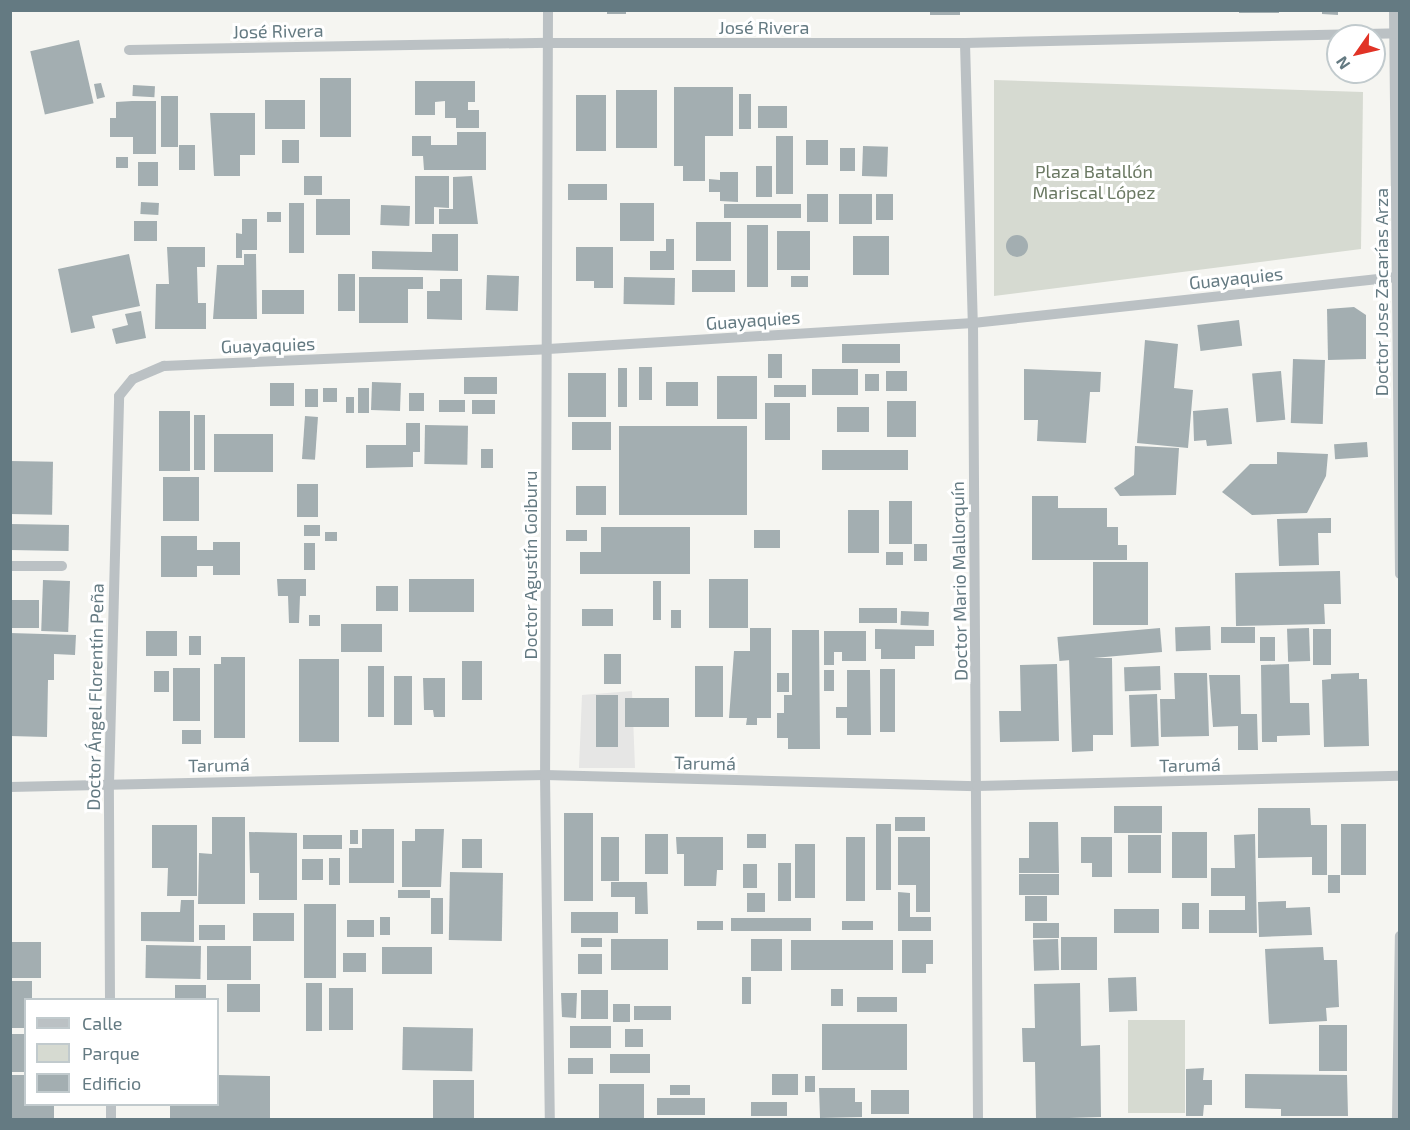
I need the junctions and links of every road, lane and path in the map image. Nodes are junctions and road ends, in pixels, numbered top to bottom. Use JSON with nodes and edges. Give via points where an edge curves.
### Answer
{"nodes":[{"id":1,"x":548,"y":10,"type":"edge"},
{"id":2,"x":1395,"y":10,"type":"edge"},
{"id":3,"x":1397,"y":33,"type":"edge"},
{"id":4,"x":550,"y":43,"type":"junction"},
{"id":5,"x":966,"y":43,"type":"junction"},
{"id":6,"x":129,"y":51,"type":"dead end"},
{"id":7,"x":1397,"y":277,"type":"junction"},
{"id":8,"x":973,"y":323,"type":"junction"},
{"id":9,"x":548,"y":349,"type":"junction"},
{"id":10,"x":119,"y":396,"type":"joint"},
{"id":11,"x":10,"y":566,"type":"edge"},
{"id":12,"x":62,"y":566,"type":"dead end"},
{"id":13,"x":1400,"y":574,"type":"edge"},
{"id":14,"x":545,"y":775,"type":"junction"},
{"id":15,"x":1400,"y":776,"type":"edge"},
{"id":16,"x":109,"y":784,"type":"junction"},
{"id":17,"x":977,"y":786,"type":"junction"},
{"id":18,"x":10,"y":787,"type":"edge"},
{"id":19,"x":1400,"y":936,"type":"edge"},
{"id":20,"x":110,"y":998,"type":"edge"},
{"id":21,"x":550,"y":1119,"type":"edge"},
{"id":22,"x":978,"y":1119,"type":"edge"},
{"id":23,"x":1397,"y":1119,"type":"edge"}],
"edges":[{"from":1,"to":4,"type":"street","name":"Doctor Agustín Goiburu"},
{"from":2,"to":3,"type":"street","name":"Doctor Jose Zacarías Arza"},
{"from":3,"to":5,"type":"street","name":"José Rivera"},
{"from":3,"to":7,"type":"street","name":"Doctor Jose Zacarías Arza"},
{"from":4,"to":5,"type":"street","name":"José Rivera"},
{"from":4,"to":6,"type":"street","name":"José Rivera"},
{"from":4,"to":9,"type":"street","name":"Doctor Agustín Goiburu"},
{"from":5,"to":8,"type":"street","name":"Doctor Mario Mallorquín"},
{"from":7,"to":8,"type":"street","name":"Guayaquies"},
{"from":7,"to":13,"type":"street","name":"Doctor Jose Zacarías Arza"},
{"from":8,"to":9,"type":"street","name":"Guayaquies"},
{"from":8,"to":17,"type":"street","name":"Doctor Mario Mallorquín"},
{"from":9,"to":10,"type":"street","name":"Guayaquies","via":[[164,366],[133,379]]},
{"from":9,"to":14,"type":"street","name":"Doctor Agustín Goiburu"},
{"from":10,"to":16,"type":"street","name":"Doctor Ángel Florentín Peña"},
{"from":11,"to":12,"type":"street"},
{"from":14,"to":16,"type":"street","name":"Tarumá"},
{"from":14,"to":17,"type":"street","name":"Tarumá"},
{"from":14,"to":21,"type":"street","name":"Doctor Agustín Goiburu"},
{"from":15,"to":17,"type":"street","name":"Tarumá"},
{"from":16,"to":18,"type":"street","name":"Tarumá"},
{"from":16,"to":20,"type":"street","name":"Doctor Ángel Florentín Peña"},
{"from":17,"to":22,"type":"street","name":"Doctor Mario Mallorquín"},
{"from":19,"to":23,"type":"street"}]}
